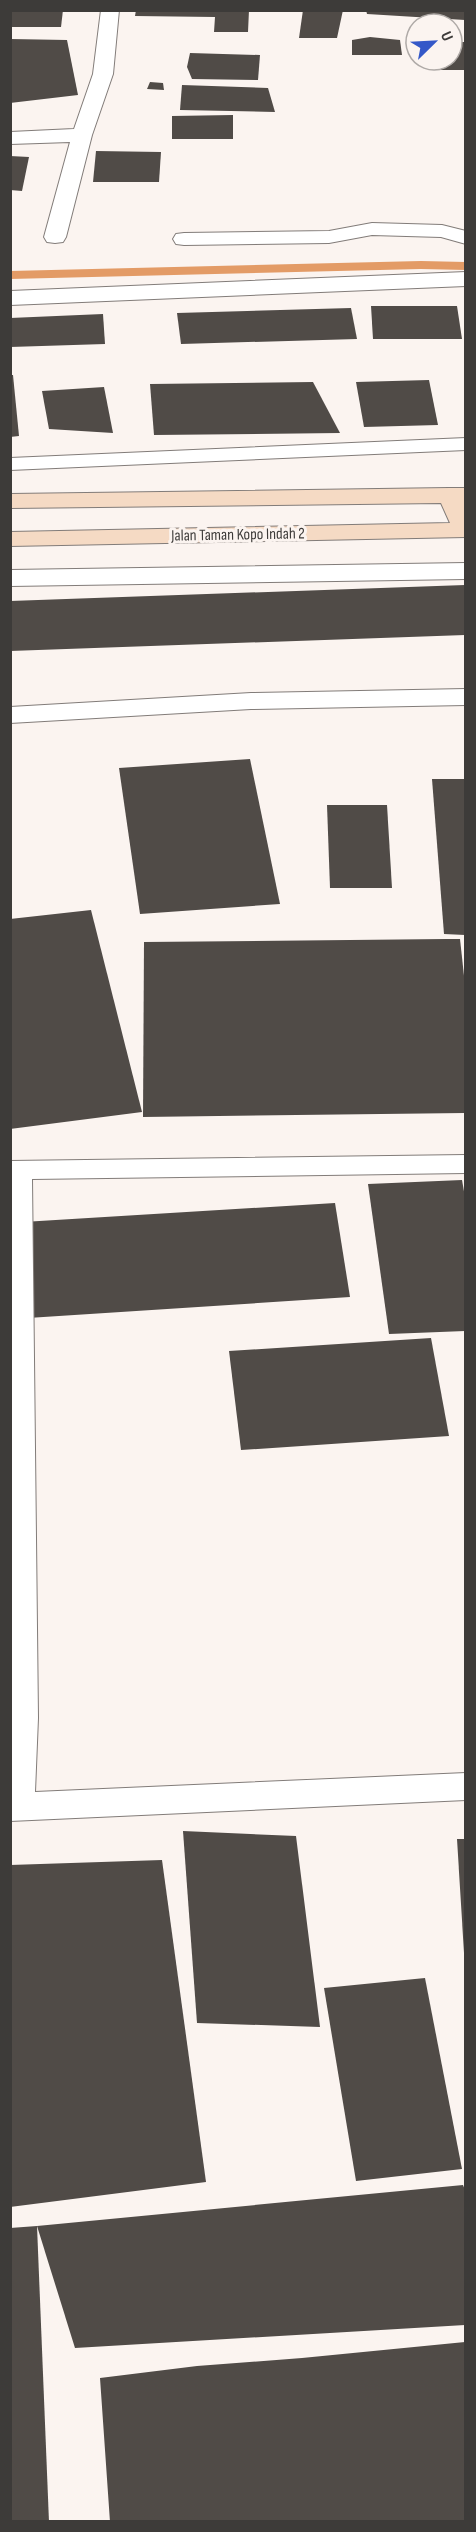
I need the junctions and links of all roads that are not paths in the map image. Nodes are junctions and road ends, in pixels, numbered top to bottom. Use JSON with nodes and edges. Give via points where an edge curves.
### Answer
{"nodes":[{"id":1,"x":110,"y":10,"type":"edge"},
{"id":2,"x":82,"y":135,"type":"junction"},
{"id":3,"x":10,"y":138,"type":"edge"},
{"id":4,"x":56,"y":237,"type":"dead end"},
{"id":5,"x":465,"y":237,"type":"edge"},
{"id":6,"x":184,"y":239,"type":"dead end"},
{"id":7,"x":465,"y":279,"type":"edge"},
{"id":8,"x":10,"y":298,"type":"edge"},
{"id":9,"x":465,"y":444,"type":"edge"},
{"id":10,"x":10,"y":464,"type":"edge"},
{"id":11,"x":457,"y":495,"type":"edge"},
{"id":12,"x":10,"y":501,"type":"edge"},
{"id":13,"x":465,"y":530,"type":"edge"},
{"id":14,"x":10,"y":539,"type":"edge"},
{"id":15,"x":465,"y":571,"type":"edge"},
{"id":16,"x":10,"y":578,"type":"edge"},
{"id":17,"x":465,"y":697,"type":"edge"},
{"id":18,"x":10,"y":715,"type":"edge"},
{"id":19,"x":465,"y":1164,"type":"edge"},
{"id":20,"x":14,"y":1170,"type":"edge"},
{"id":21,"x":465,"y":1785,"type":"edge"},
{"id":22,"x":15,"y":1807,"type":"edge"}],
"edges":[{"from":1,"to":2,"type":"street","via":[[103,74]]},
{"from":2,"to":3,"type":"street"},
{"from":2,"to":4,"type":"street"},
{"from":5,"to":6,"type":"street","via":[[442,231],[372,229],[329,237]]},
{"from":7,"to":8,"type":"street"},
{"from":9,"to":10,"type":"lane"},
{"from":11,"to":12,"type":"main road","name":"Jalan Taman Kopo Indah 2"},
{"from":11,"to":13,"type":"main road"},
{"from":13,"to":14,"type":"main road","name":"Jalan Taman Kopo Indah 2"},
{"from":15,"to":16,"type":"street"},
{"from":17,"to":18,"type":"street","via":[[251,701]]},
{"from":19,"to":20,"type":"lane"},
{"from":20,"to":22,"type":"lane","via":[[22,1718]]},
{"from":21,"to":22,"type":"lane"}]}
